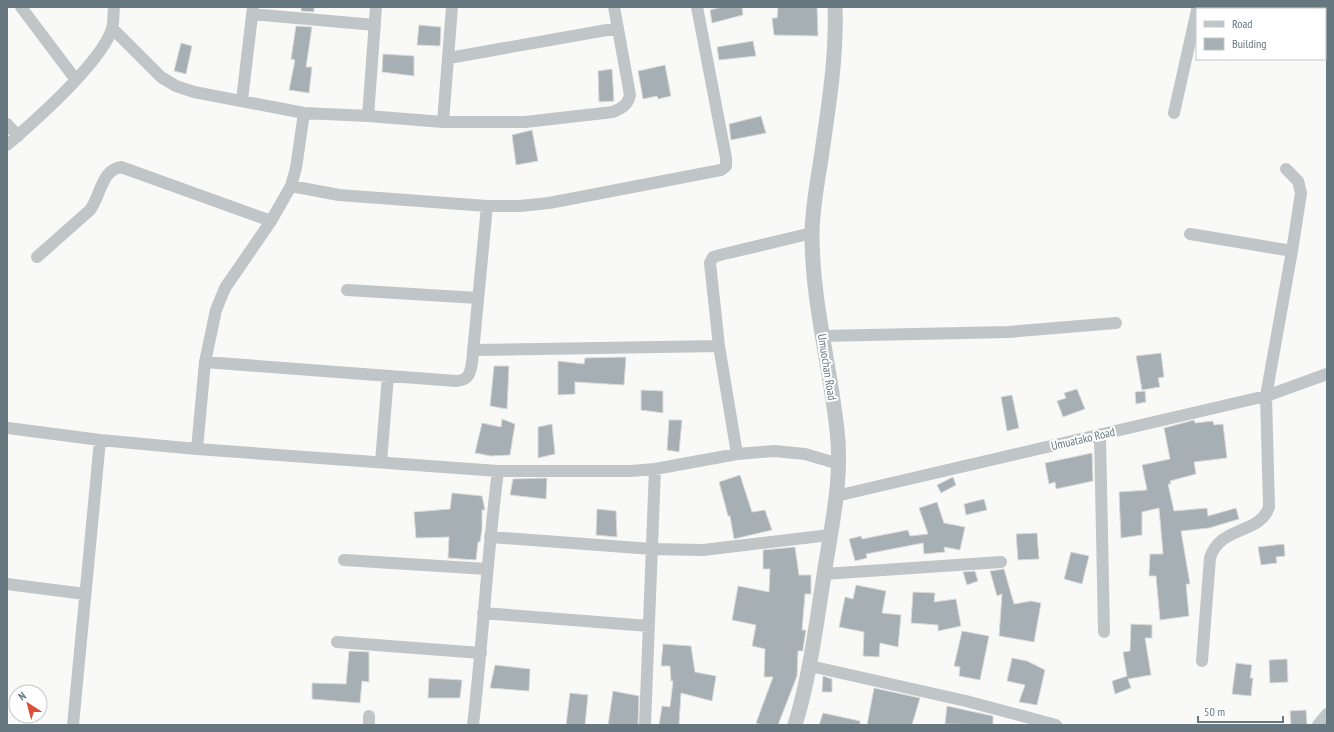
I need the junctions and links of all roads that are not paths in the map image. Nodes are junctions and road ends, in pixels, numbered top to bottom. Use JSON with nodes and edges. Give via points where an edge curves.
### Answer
{"nodes":[{"id":1,"x":21,"y":7,"type":"edge"},
{"id":2,"x":114,"y":7,"type":"edge"},
{"id":3,"x":376,"y":7,"type":"edge"},
{"id":4,"x":452,"y":7,"type":"edge"},
{"id":5,"x":614,"y":7,"type":"edge"},
{"id":6,"x":697,"y":7,"type":"edge"},
{"id":7,"x":835,"y":7,"type":"edge"},
{"id":8,"x":253,"y":10,"type":"edge"},
{"id":9,"x":1196,"y":14,"type":"edge"},
{"id":10,"x":375,"y":25,"type":"junction"},
{"id":11,"x":112,"y":28,"type":"junction"},
{"id":12,"x":618,"y":28,"type":"junction"},
{"id":13,"x":449,"y":58,"type":"junction"},
{"id":14,"x":76,"y":80,"type":"junction"},
{"id":15,"x":242,"y":100,"type":"junction"},
{"id":16,"x":304,"y":113,"type":"junction"},
{"id":17,"x":1174,"y":113,"type":"dead end"},
{"id":18,"x":368,"y":116,"type":"junction"},
{"id":19,"x":443,"y":122,"type":"junction"},
{"id":20,"x":7,"y":124,"type":"edge"},
{"id":21,"x":18,"y":136,"type":"junction"},
{"id":22,"x":7,"y":145,"type":"edge"},
{"id":23,"x":1286,"y":170,"type":"dead end"},
{"id":24,"x":291,"y":186,"type":"junction"},
{"id":25,"x":487,"y":206,"type":"junction"},
{"id":26,"x":271,"y":221,"type":"junction"},
{"id":27,"x":812,"y":233,"type":"junction"},
{"id":28,"x":1190,"y":234,"type":"dead end"},
{"id":29,"x":1292,"y":251,"type":"junction"},
{"id":30,"x":37,"y":257,"type":"dead end"},
{"id":31,"x":347,"y":290,"type":"dead end"},
{"id":32,"x":478,"y":298,"type":"junction"},
{"id":33,"x":1116,"y":323,"type":"dead end"},
{"id":34,"x":822,"y":336,"type":"junction"},
{"id":35,"x":719,"y":346,"type":"junction"},
{"id":36,"x":473,"y":350,"type":"junction"},
{"id":37,"x":205,"y":362,"type":"junction"},
{"id":38,"x":1327,"y":374,"type":"edge"},
{"id":39,"x":388,"y":376,"type":"junction"},
{"id":40,"x":1266,"y":396,"type":"junction"},
{"id":41,"x":7,"y":428,"type":"edge"},
{"id":42,"x":1100,"y":435,"type":"junction"},
{"id":43,"x":100,"y":440,"type":"junction"},
{"id":44,"x":197,"y":449,"type":"junction"},
{"id":45,"x":737,"y":454,"type":"junction"},
{"id":46,"x":381,"y":462,"type":"junction"},
{"id":47,"x":839,"y":464,"type":"junction"},
{"id":48,"x":655,"y":469,"type":"junction"},
{"id":49,"x":498,"y":470,"type":"junction"},
{"id":50,"x":836,"y":496,"type":"junction"},
{"id":51,"x":830,"y":535,"type":"junction"},
{"id":52,"x":490,"y":537,"type":"junction"},
{"id":53,"x":652,"y":549,"type":"junction"},
{"id":54,"x":344,"y":560,"type":"dead end"},
{"id":55,"x":1001,"y":562,"type":"dead end"},
{"id":56,"x":487,"y":569,"type":"junction"},
{"id":57,"x":824,"y":574,"type":"junction"},
{"id":58,"x":7,"y":584,"type":"edge"},
{"id":59,"x":85,"y":594,"type":"junction"},
{"id":60,"x":483,"y":613,"type":"junction"},
{"id":61,"x":649,"y":626,"type":"junction"},
{"id":62,"x":1104,"y":632,"type":"dead end"},
{"id":63,"x":337,"y":642,"type":"dead end"},
{"id":64,"x":481,"y":653,"type":"junction"},
{"id":65,"x":1202,"y":661,"type":"dead end"},
{"id":66,"x":810,"y":666,"type":"junction"},
{"id":67,"x":1327,"y":714,"type":"edge"},
{"id":68,"x":73,"y":725,"type":"edge"},
{"id":69,"x":473,"y":725,"type":"edge"},
{"id":70,"x":645,"y":725,"type":"edge"},
{"id":71,"x":795,"y":725,"type":"edge"},
{"id":72,"x":1056,"y":725,"type":"edge"},
{"id":73,"x":1318,"y":725,"type":"edge"}],
"edges":[{"from":1,"to":14,"type":"street"},
{"from":2,"to":11,"type":"street"},
{"from":3,"to":10,"type":"street"},
{"from":4,"to":13,"type":"street"},
{"from":5,"to":12,"type":"street"},
{"from":6,"to":25,"type":"street","via":[[726,166],[721,170],[549,203]]},
{"from":7,"to":27,"type":"street","name":"Umuochan Road","via":[[831,92],[814,202]]},
{"from":8,"to":10,"type":"street"},
{"from":8,"to":15,"type":"street"},
{"from":9,"to":17,"type":"street"},
{"from":10,"to":18,"type":"street"},
{"from":11,"to":14,"type":"street","via":[[104,45]]},
{"from":11,"to":15,"type":"street","via":[[161,77],[176,86],[194,92]]},
{"from":12,"to":13,"type":"street"},
{"from":12,"to":19,"type":"street","via":[[630,95],[622,109],[525,122]]},
{"from":13,"to":19,"type":"street"},
{"from":14,"to":21,"type":"street"},
{"from":15,"to":16,"type":"street"},
{"from":16,"to":18,"type":"street"},
{"from":16,"to":24,"type":"street"},
{"from":18,"to":19,"type":"street"},
{"from":20,"to":21,"type":"street"},
{"from":21,"to":22,"type":"street"},
{"from":23,"to":29,"type":"street","via":[[1298,181],[1301,193]]},
{"from":24,"to":25,"type":"street","via":[[339,195]]},
{"from":24,"to":26,"type":"street"},
{"from":25,"to":32,"type":"street"},
{"from":26,"to":30,"type":"street","via":[[121,167],[114,168],[109,172],[90,210]]},
{"from":26,"to":37,"type":"street","via":[[225,288],[216,310]]},
{"from":27,"to":34,"type":"street","name":"Umuochan Road","via":[[812,259]]},
{"from":27,"to":35,"type":"street","via":[[713,257],[710,263]]},
{"from":28,"to":29,"type":"street"},
{"from":29,"to":40,"type":"street"},
{"from":31,"to":32,"type":"street"},
{"from":32,"to":36,"type":"street"},
{"from":33,"to":34,"type":"street","via":[[1008,332]]},
{"from":34,"to":47,"type":"street","name":"Umuochan Road","via":[[837,430]]},
{"from":35,"to":36,"type":"street"},
{"from":35,"to":45,"type":"street"},
{"from":36,"to":39,"type":"street","via":[[470,375],[464,380]]},
{"from":37,"to":39,"type":"street"},
{"from":37,"to":44,"type":"street"},
{"from":38,"to":40,"type":"street","name":"Umuatako Road"},
{"from":39,"to":46,"type":"street"},
{"from":40,"to":42,"type":"street","name":"Umuatako Road"},
{"from":40,"to":65,"type":"street","via":[[1269,507],[1261,520],[1225,536],[1213,549],[1210,558]]},
{"from":41,"to":43,"type":"street"},
{"from":42,"to":50,"type":"street","name":"Umuatako Road"},
{"from":42,"to":62,"type":"street"},
{"from":43,"to":44,"type":"street"},
{"from":43,"to":59,"type":"street"},
{"from":44,"to":46,"type":"street"},
{"from":45,"to":47,"type":"street","via":[[774,451],[805,454]]},
{"from":45,"to":48,"type":"street"},
{"from":46,"to":49,"type":"street"},
{"from":47,"to":50,"type":"street","name":"Umuochan Road"},
{"from":48,"to":49,"type":"street"},
{"from":48,"to":53,"type":"street"},
{"from":49,"to":52,"type":"street"},
{"from":50,"to":51,"type":"street","name":"Umuochan Road"},
{"from":51,"to":53,"type":"street","via":[[703,550]]},
{"from":51,"to":57,"type":"street","name":"Umuochan Road"},
{"from":52,"to":53,"type":"street"},
{"from":52,"to":56,"type":"street"},
{"from":53,"to":61,"type":"street"},
{"from":54,"to":56,"type":"street"},
{"from":55,"to":57,"type":"street"},
{"from":56,"to":60,"type":"street"},
{"from":57,"to":66,"type":"street","name":"Umuochan Road"},
{"from":58,"to":59,"type":"street"},
{"from":59,"to":68,"type":"street"},
{"from":60,"to":61,"type":"street"},
{"from":60,"to":64,"type":"street"},
{"from":61,"to":70,"type":"street"},
{"from":63,"to":64,"type":"street"},
{"from":64,"to":69,"type":"street"},
{"from":66,"to":71,"type":"street","name":"Umuochan Road"},
{"from":66,"to":72,"type":"street","via":[[966,701]]},
{"from":67,"to":73,"type":"street"}]}
